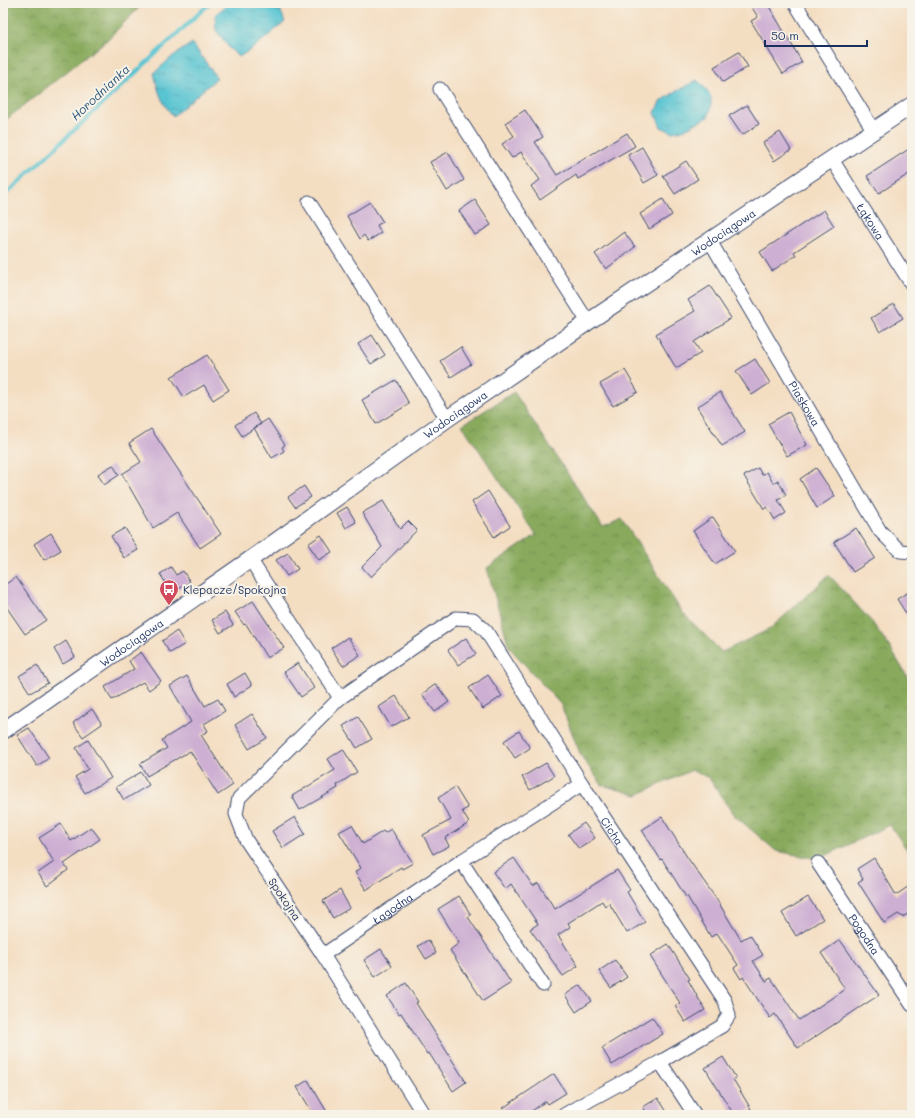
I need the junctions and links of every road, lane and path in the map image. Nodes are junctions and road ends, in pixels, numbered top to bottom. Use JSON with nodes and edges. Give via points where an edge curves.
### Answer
{"nodes":[{"id":1,"x":794,"y":3,"type":"edge"},
{"id":2,"x":440,"y":89,"type":"dead end"},
{"id":3,"x":912,"y":105,"type":"edge"},
{"id":4,"x":874,"y":131,"type":"junction"},
{"id":5,"x":831,"y":158,"type":"junction"},
{"id":6,"x":309,"y":202,"type":"dead end"},
{"id":7,"x":710,"y":241,"type":"junction"},
{"id":8,"x":912,"y":285,"type":"edge"},
{"id":9,"x":588,"y":322,"type":"junction"},
{"id":10,"x":447,"y":419,"type":"junction"},
{"id":11,"x":912,"y":552,"type":"edge"},
{"id":12,"x":250,"y":559,"type":"junction"},
{"id":13,"x":340,"y":698,"type":"junction"},
{"id":14,"x":3,"y":731,"type":"edge"},
{"id":15,"x":582,"y":784,"type":"junction"},
{"id":16,"x":461,"y":861,"type":"junction"},
{"id":17,"x":818,"y":863,"type":"dead end"},
{"id":18,"x":323,"y":955,"type":"junction"},
{"id":19,"x":543,"y":985,"type":"dead end"},
{"id":20,"x":912,"y":1005,"type":"edge"},
{"id":21,"x":660,"y":1062,"type":"junction"},
{"id":22,"x":424,"y":1115,"type":"edge"},
{"id":23,"x":564,"y":1115,"type":"edge"},
{"id":24,"x":694,"y":1115,"type":"edge"}],
"edges":[{"from":1,"to":4,"type":"street"},
{"from":2,"to":9,"type":"street"},
{"from":3,"to":4,"type":"street","name":"Wodociągowa"},
{"from":4,"to":5,"type":"street","name":"Wodociągowa"},
{"from":5,"to":7,"type":"street","name":"Wodociągowa"},
{"from":5,"to":8,"type":"street","name":"Łąkowa"},
{"from":6,"to":10,"type":"street"},
{"from":7,"to":9,"type":"street","name":"Wodociągowa"},
{"from":7,"to":11,"type":"street","name":"Piaskowa","via":[[880,530],[900,551]]},
{"from":9,"to":10,"type":"street","name":"Wodociągowa"},
{"from":10,"to":12,"type":"street","name":"Wodociągowa"},
{"from":12,"to":13,"type":"street"},
{"from":12,"to":14,"type":"street","name":"Wodociągowa"},
{"from":13,"to":15,"type":"street","name":"Cicha","via":[[456,618],[473,619],[486,631]]},
{"from":13,"to":18,"type":"street","name":"Spokojna","via":[[239,798],[236,814],[246,840]]},
{"from":15,"to":16,"type":"street","name":"Łagodna"},
{"from":15,"to":21,"type":"street","name":"Cicha","via":[[725,1000],[729,1015],[722,1026]]},
{"from":16,"to":18,"type":"street","name":"Łagodna"},
{"from":16,"to":19,"type":"street"},
{"from":17,"to":20,"type":"street","name":"Pogodna"},
{"from":18,"to":22,"type":"street","name":"Spokojna"},
{"from":21,"to":23,"type":"street","name":"Cicha"},
{"from":21,"to":24,"type":"street"}]}
